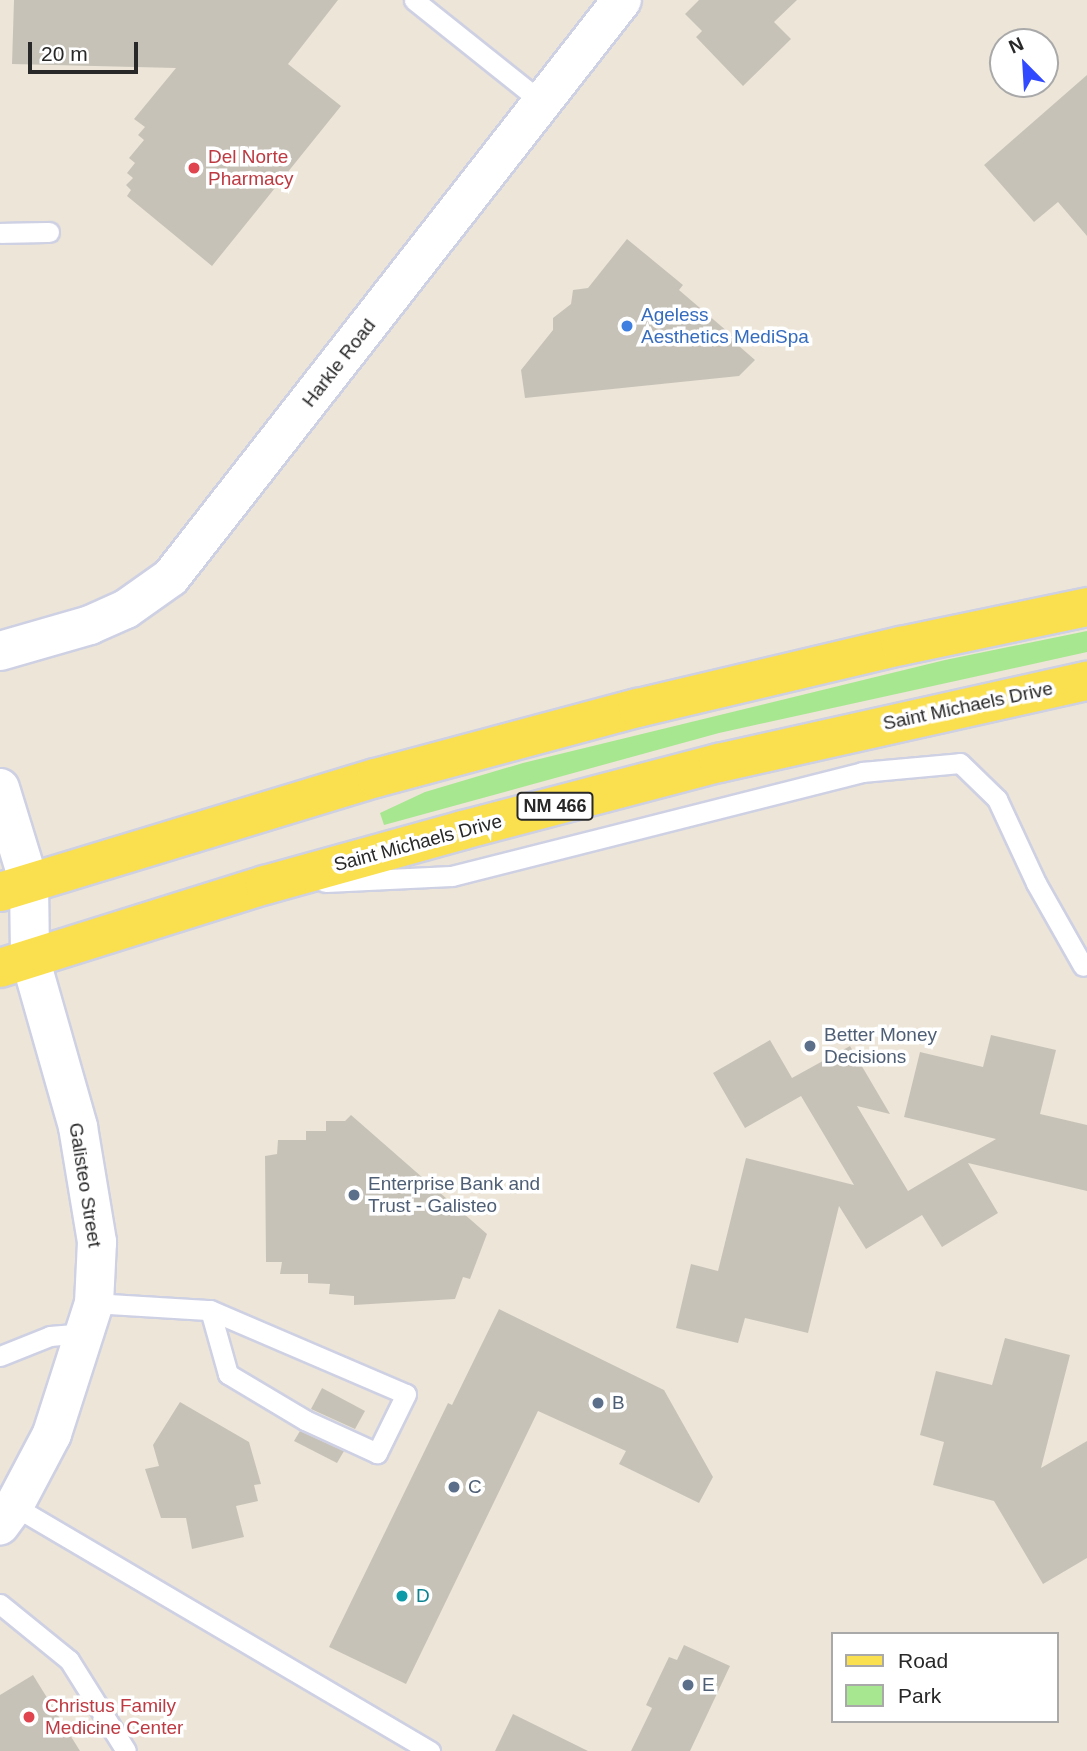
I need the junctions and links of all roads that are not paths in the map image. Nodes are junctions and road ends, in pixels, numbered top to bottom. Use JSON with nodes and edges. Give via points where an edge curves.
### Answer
{"nodes":[{"id":1,"x":414,"y":0,"type":"edge"},
{"id":2,"x":622,"y":0,"type":"edge"},
{"id":3,"x":542,"y":102,"type":"junction"},
{"id":4,"x":49,"y":232,"type":"dead end"},
{"id":5,"x":0,"y":233,"type":"edge"},
{"id":6,"x":1087,"y":607,"type":"edge"},
{"id":7,"x":0,"y":651,"type":"edge"},
{"id":8,"x":1087,"y":681,"type":"edge"},
{"id":9,"x":0,"y":788,"type":"edge"},
{"id":10,"x":265,"y":885,"type":"junction"},
{"id":11,"x":15,"y":888,"type":"edge"},
{"id":12,"x":0,"y":923,"type":"edge"},
{"id":13,"x":15,"y":963,"type":"edge"},
{"id":14,"x":1083,"y":966,"type":"dead end"},
{"id":15,"x":210,"y":1310,"type":"junction"},
{"id":16,"x":90,"y":1318,"type":"junction"},
{"id":17,"x":0,"y":1356,"type":"edge"},
{"id":18,"x":7,"y":1515,"type":"edge"},
{"id":19,"x":0,"y":1604,"type":"edge"},
{"id":20,"x":126,"y":1751,"type":"edge"},
{"id":21,"x":430,"y":1751,"type":"edge"}],
"edges":[{"from":1,"to":3,"type":"lane"},
{"from":2,"to":3,"type":"street","name":"Harkle Road"},
{"from":3,"to":7,"type":"street","name":"Harkle Road","via":[[171,578],[126,609],[90,625]]},
{"from":4,"to":5,"type":"lane"},
{"from":6,"to":11,"type":"main road","via":[[638,708],[376,778]]},
{"from":8,"to":10,"type":"main road","name":"Saint Michaels Drive","number":"NM 466","via":[[719,763]]},
{"from":9,"to":11,"type":"street","name":"Galisteo Street"},
{"from":10,"to":13,"type":"main road","name":"Saint Michaels Drive","number":"NM 466"},
{"from":10,"to":14,"type":"lane","via":[[452,876],[862,772],[960,763],[997,799],[1035,883]]},
{"from":11,"to":13,"type":"street","name":"Galisteo Street"},
{"from":12,"to":13,"type":"street","name":"Galisteo Street"},
{"from":13,"to":16,"type":"street","name":"Galisteo Street","via":[[78,1127],[97,1242]]},
{"from":15,"to":15,"type":"lane","via":[[406,1394],[377,1452],[305,1420],[228,1374]]},
{"from":15,"to":16,"type":"lane"},
{"from":16,"to":17,"type":"lane"},
{"from":16,"to":18,"type":"street","name":"Galisteo Street","via":[[52,1434]]},
{"from":18,"to":21,"type":"lane"},
{"from":19,"to":20,"type":"lane","via":[[69,1660]]}]}
